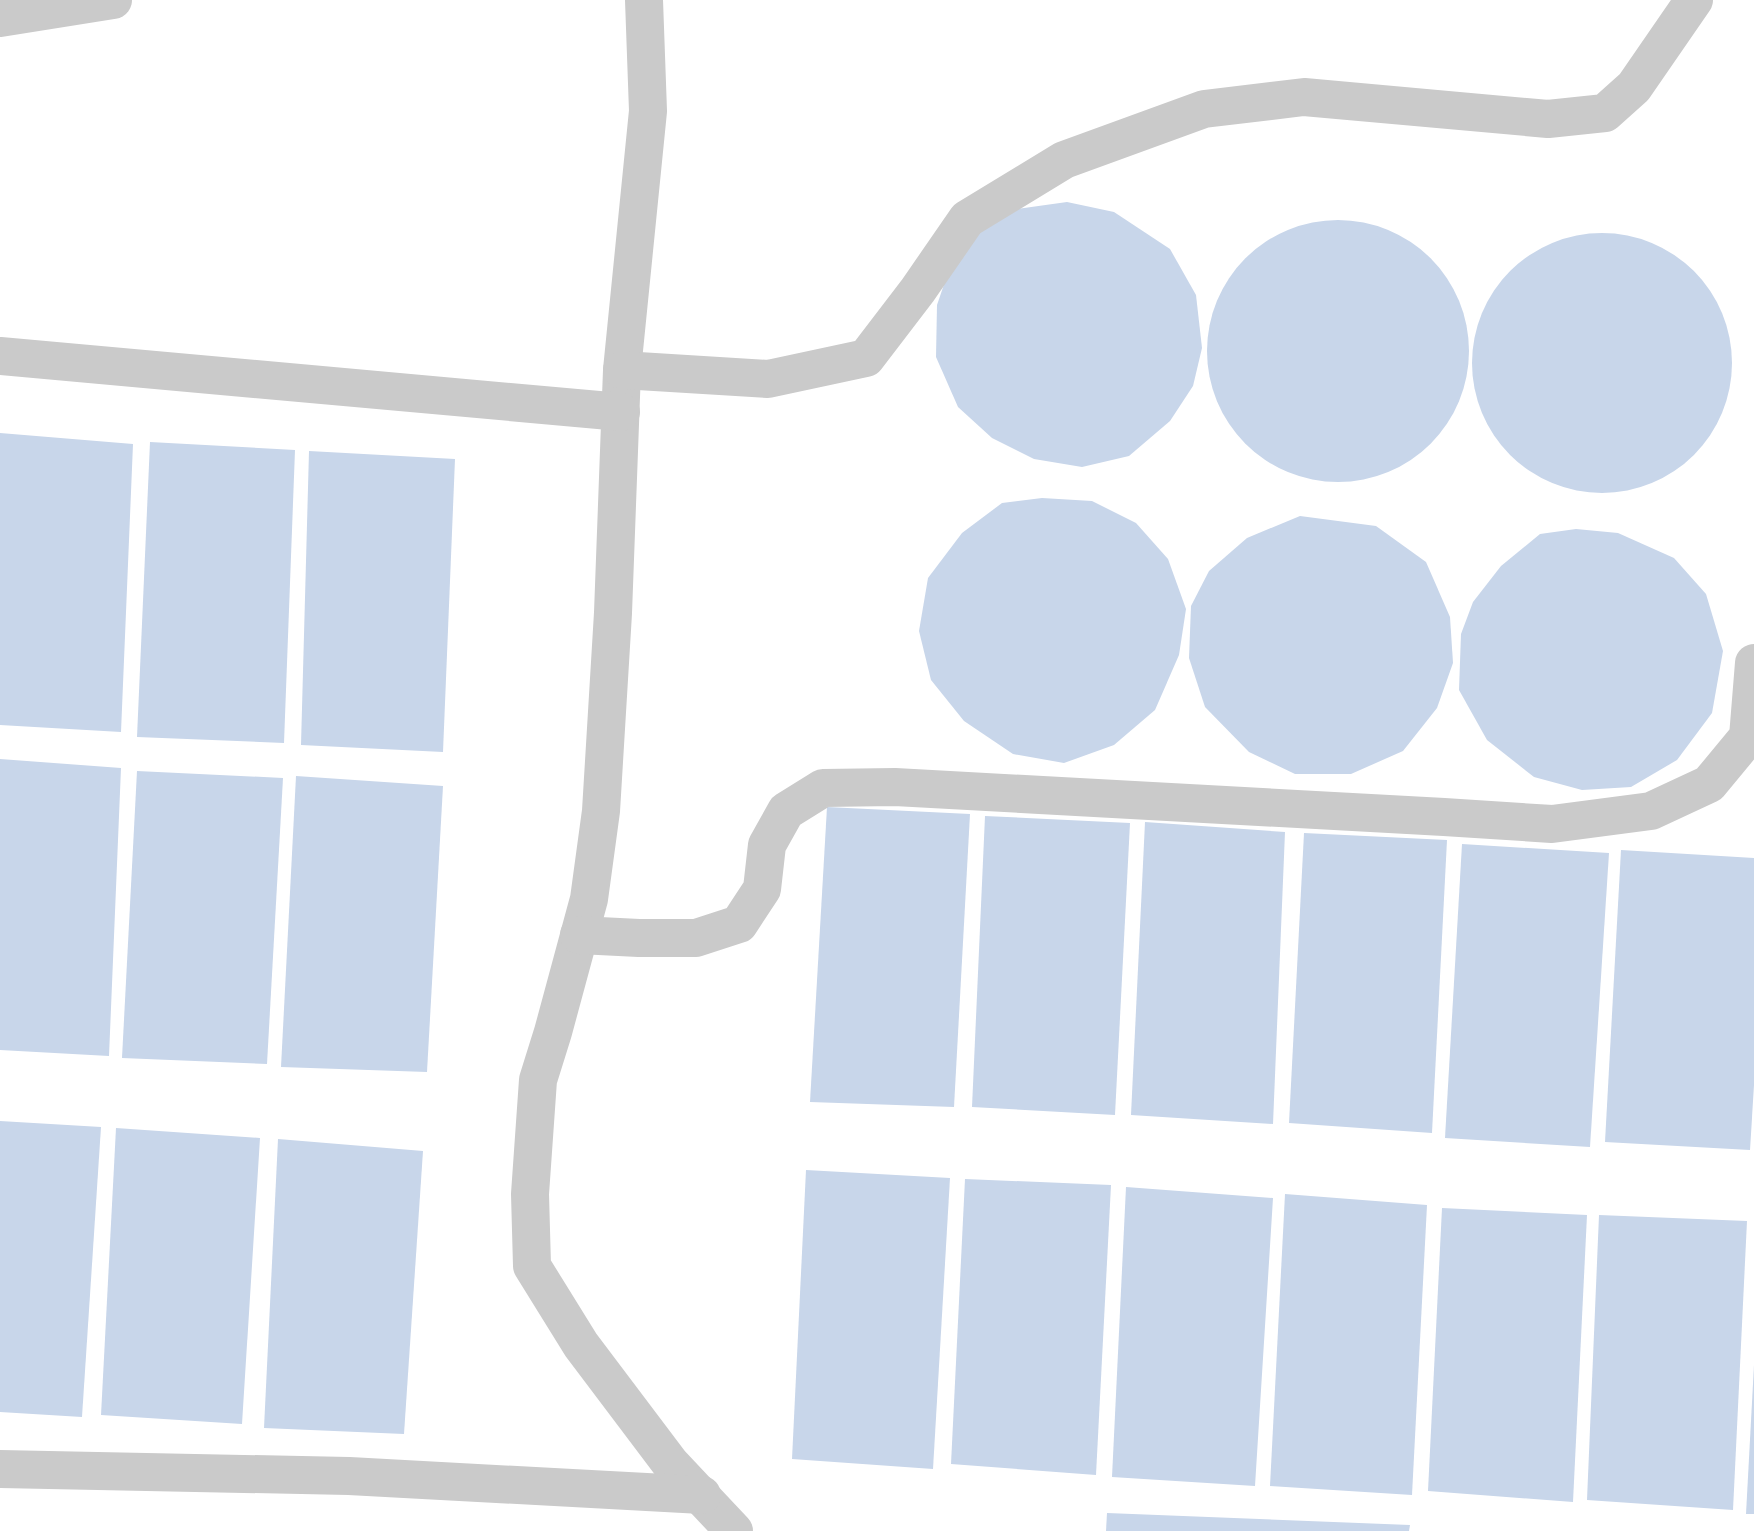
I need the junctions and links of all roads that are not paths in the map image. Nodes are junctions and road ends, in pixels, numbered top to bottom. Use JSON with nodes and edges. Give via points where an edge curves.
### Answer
{"nodes":[{"id":1,"x":113,"y":0,"type":"edge"},
{"id":2,"x":644,"y":0,"type":"edge"},
{"id":3,"x":1694,"y":0,"type":"edge"},
{"id":4,"x":0,"y":18,"type":"edge"},
{"id":5,"x":0,"y":356,"type":"edge"},
{"id":6,"x":622,"y":370,"type":"junction"},
{"id":7,"x":621,"y":412,"type":"junction"},
{"id":8,"x":1754,"y":663,"type":"edge"},
{"id":9,"x":579,"y":935,"type":"junction"},
{"id":10,"x":0,"y":1469,"type":"edge"},
{"id":11,"x":702,"y":1496,"type":"junction"},
{"id":12,"x":734,"y":1531,"type":"edge"}],
"edges":[{"from":1,"to":4,"type":"street"},
{"from":2,"to":6,"type":"street","via":[[648,111]]},
{"from":3,"to":6,"type":"street","via":[[1634,87],[1605,113],[1548,119],[1304,97],[1204,108],[1064,160],[967,219],[866,358],[768,379]]},
{"from":5,"to":7,"type":"street"},
{"from":6,"to":7,"type":"street"},
{"from":7,"to":9,"type":"street","via":[[601,811],[589,899]]},
{"from":8,"to":9,"type":"street","via":[[1748,737],[1709,784],[1651,811],[1552,824],[895,788],[823,788],[786,811],[767,845],[762,889],[739,924],[696,938]]},
{"from":9,"to":11,"type":"street","via":[[538,1080],[530,1194],[532,1266],[581,1345],[670,1463]]},
{"from":10,"to":11,"type":"street","via":[[349,1476]]},
{"from":11,"to":12,"type":"street"}]}
